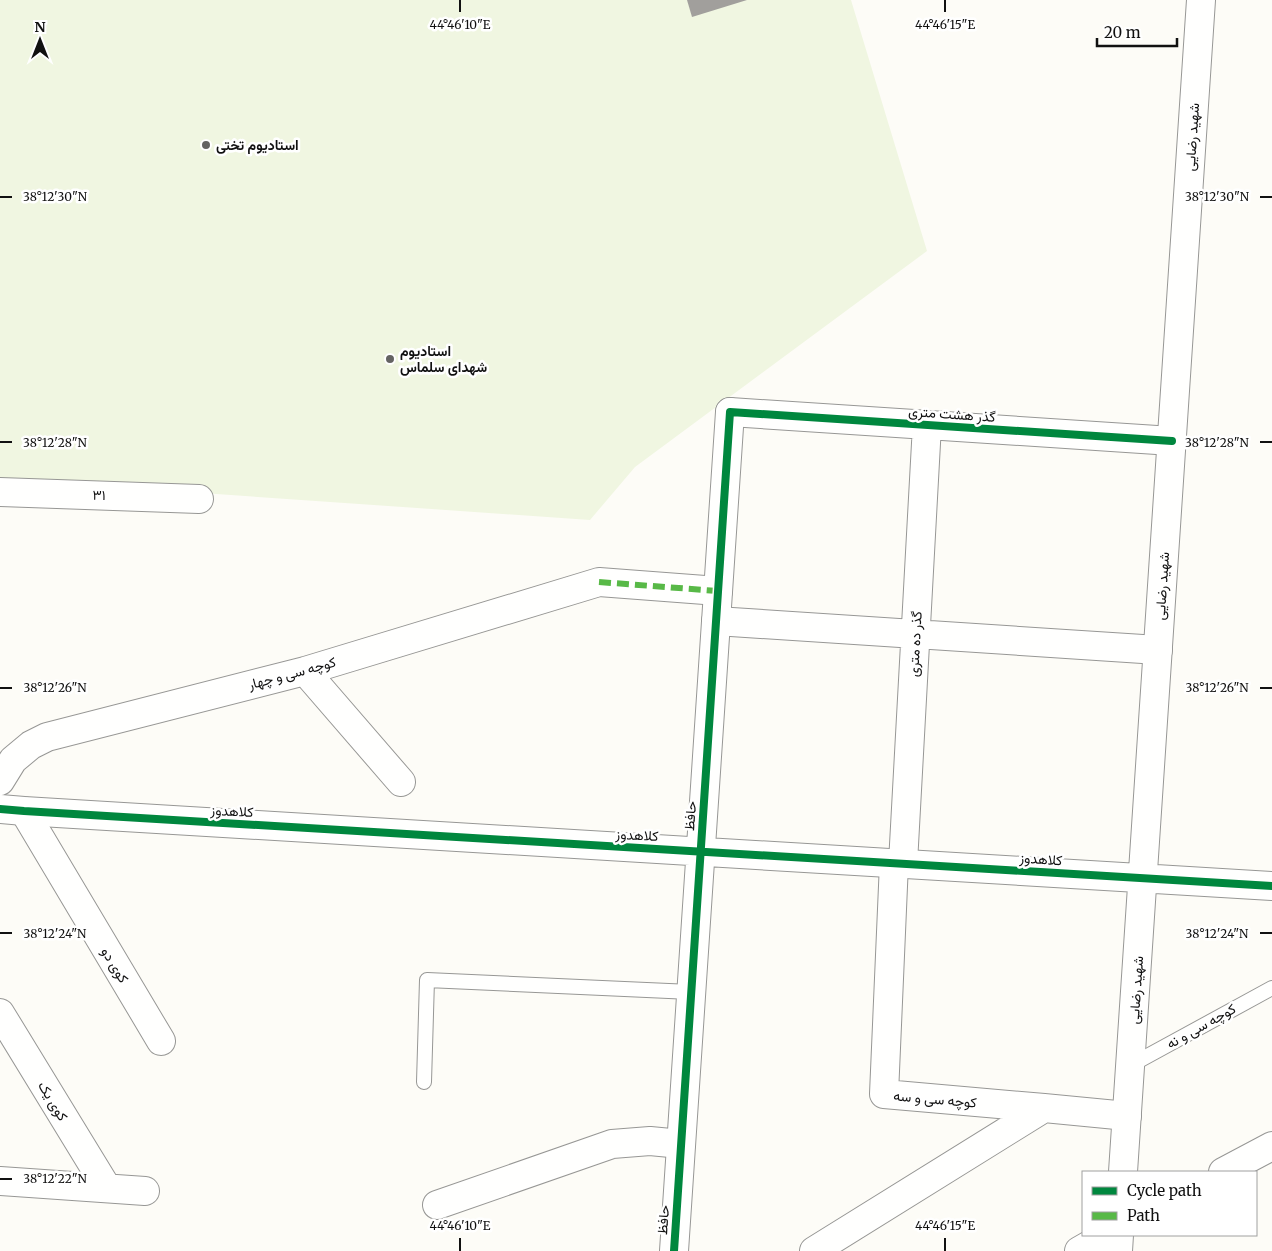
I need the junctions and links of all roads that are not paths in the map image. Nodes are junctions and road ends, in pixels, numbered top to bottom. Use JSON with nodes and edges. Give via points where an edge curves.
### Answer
{"nodes":[{"id":1,"x":1201,"y":0,"type":"edge"},
{"id":2,"x":730,"y":412,"type":"joint"},
{"id":3,"x":927,"y":425,"type":"junction"},
{"id":4,"x":1172,"y":441,"type":"junction"},
{"id":5,"x":0,"y":492,"type":"edge"},
{"id":6,"x":199,"y":499,"type":"dead end"},
{"id":7,"x":718,"y":590,"type":"junction"},
{"id":8,"x":716,"y":621,"type":"junction"},
{"id":9,"x":916,"y":633,"type":"junction"},
{"id":10,"x":1158,"y":650,"type":"junction"},
{"id":11,"x":305,"y":671,"type":"junction"},
{"id":12,"x":0,"y":781,"type":"edge"},
{"id":13,"x":401,"y":782,"type":"dead end"},
{"id":14,"x":12,"y":810,"type":"edge"},
{"id":15,"x":700,"y":851,"type":"junction"},
{"id":16,"x":898,"y":863,"type":"junction"},
{"id":17,"x":1143,"y":878,"type":"junction"},
{"id":18,"x":1272,"y":886,"type":"edge"},
{"id":19,"x":1272,"y":988,"type":"edge"},
{"id":20,"x":691,"y":992,"type":"junction"},
{"id":21,"x":0,"y":1013,"type":"edge"},
{"id":22,"x":161,"y":1041,"type":"dead end"},
{"id":23,"x":1131,"y":1065,"type":"junction"},
{"id":24,"x":424,"y":1082,"type":"dead end"},
{"id":25,"x":1044,"y":1108,"type":"junction"},
{"id":26,"x":1127,"y":1116,"type":"junction"},
{"id":27,"x":681,"y":1144,"type":"junction"},
{"id":28,"x":1272,"y":1146,"type":"edge"},
{"id":29,"x":1124,"y":1171,"type":"edge"},
{"id":30,"x":1225,"y":1171,"type":"edge"},
{"id":31,"x":0,"y":1181,"type":"edge"},
{"id":32,"x":107,"y":1188,"type":"junction"},
{"id":33,"x":145,"y":1191,"type":"dead end"},
{"id":34,"x":437,"y":1205,"type":"dead end"},
{"id":35,"x":1105,"y":1236,"type":"edge"},
{"id":36,"x":1119,"y":1236,"type":"edge"},
{"id":37,"x":674,"y":1251,"type":"edge"},
{"id":38,"x":814,"y":1251,"type":"edge"},
{"id":39,"x":1079,"y":1251,"type":"edge"},
{"id":40,"x":1118,"y":1251,"type":"edge"}],
"edges":[{"from":1,"to":4,"type":"street","name":"شهید رضایی"},
{"from":2,"to":3,"type":"street","name":"گذر هشت متری"},
{"from":2,"to":7,"type":"street","name":"حافظ"},
{"from":3,"to":4,"type":"street","name":"گذر هشت متری"},
{"from":3,"to":9,"type":"street","name":"گذر ده متری"},
{"from":4,"to":10,"type":"street","name":"شهید رضایی"},
{"from":5,"to":6,"type":"street","name":"۳۱"},
{"from":7,"to":8,"type":"street","name":"حافظ"},
{"from":7,"to":11,"type":"street","name":"کوچه سی و چهار","via":[[599,582]]},
{"from":8,"to":9,"type":"street"},
{"from":8,"to":15,"type":"street","name":"حافظ"},
{"from":9,"to":10,"type":"street"},
{"from":9,"to":16,"type":"street","name":"گذر ده متری"},
{"from":10,"to":17,"type":"street","name":"شهید رضایی"},
{"from":11,"to":12,"type":"street","name":"کوچه سی و چهار","via":[[47,737],[31,745],[14,760]]},
{"from":11,"to":13,"type":"street"},
{"from":14,"to":15,"type":"street","name":"کلاهدوز"},
{"from":14,"to":22,"type":"street","name":"کوی دو"},
{"from":15,"to":16,"type":"street","name":"کلاهدوز"},
{"from":15,"to":20,"type":"street","name":"حافظ"},
{"from":16,"to":17,"type":"street","name":"کلاهدوز"},
{"from":16,"to":25,"type":"street","name":"کوچه سی و سه","via":[[884,1094]]},
{"from":17,"to":18,"type":"street","name":"کلاهدوز"},
{"from":17,"to":23,"type":"street","name":"شهید رضایی"},
{"from":19,"to":23,"type":"lane","name":"کوچه سی و نه"},
{"from":20,"to":24,"type":"lane","via":[[427,980]]},
{"from":20,"to":27,"type":"street","name":"حافظ"},
{"from":21,"to":32,"type":"street","name":"کوی یک"},
{"from":23,"to":26,"type":"street","name":"شهید رضایی"},
{"from":25,"to":26,"type":"street","name":"کوچه سی و سه"},
{"from":25,"to":38,"type":"street"},
{"from":26,"to":29,"type":"street","name":"شهید رضایی"},
{"from":27,"to":34,"type":"street","via":[[650,1141],[612,1144]]},
{"from":27,"to":37,"type":"street","name":"حافظ"},
{"from":28,"to":30,"type":"street"},
{"from":31,"to":32,"type":"street"},
{"from":32,"to":33,"type":"street"},
{"from":35,"to":39,"type":"street"},
{"from":36,"to":40,"type":"street"}]}
